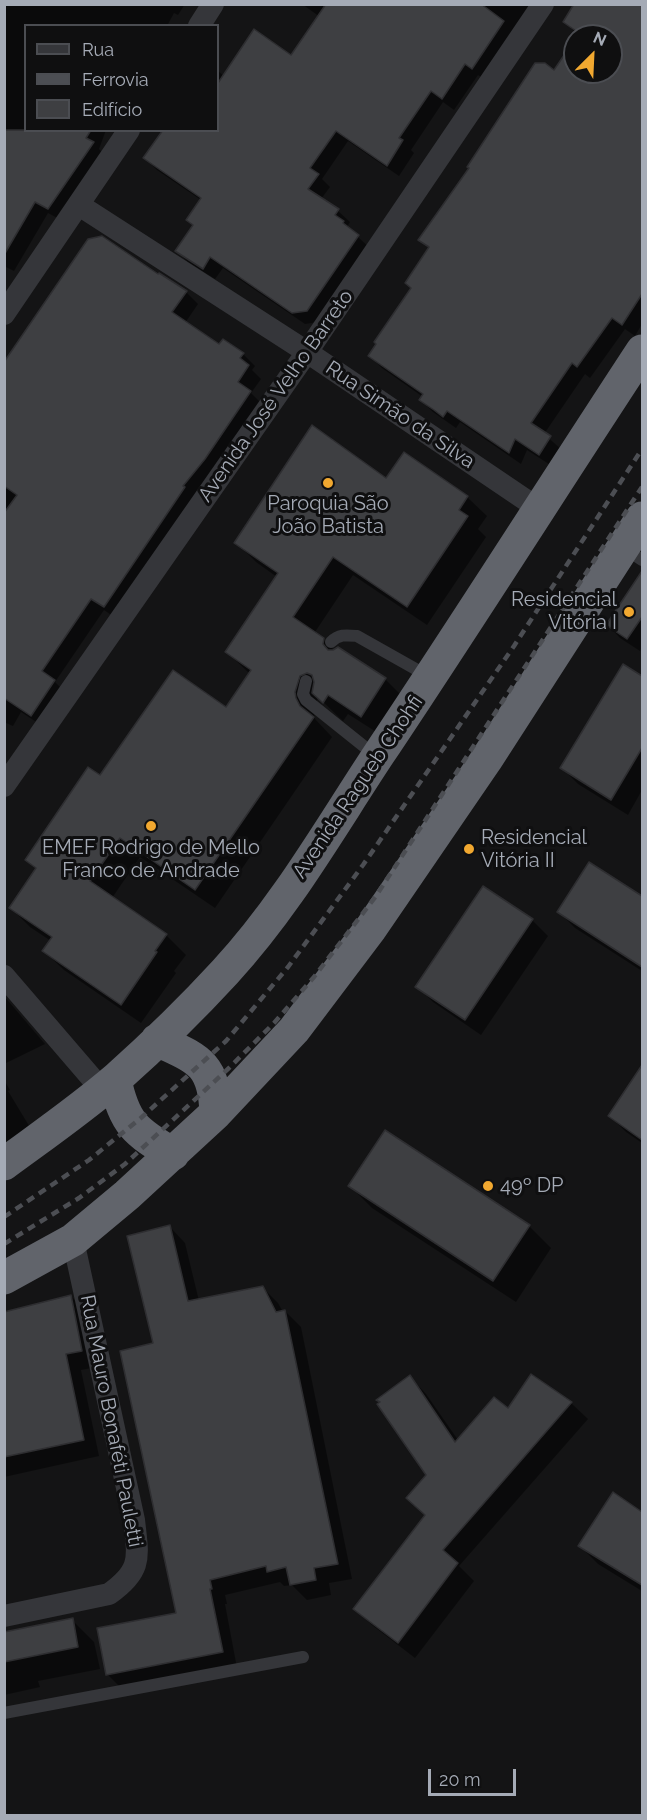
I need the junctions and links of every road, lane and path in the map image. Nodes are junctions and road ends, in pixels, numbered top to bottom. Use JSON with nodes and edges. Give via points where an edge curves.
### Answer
{"nodes":[{"id":1,"x":213,"y":4,"type":"edge"},
{"id":2,"x":543,"y":4,"type":"edge"},
{"id":3,"x":200,"y":24,"type":"edge"},
{"id":4,"x":128,"y":132,"type":"edge"},
{"id":5,"x":79,"y":205,"type":"junction"},
{"id":6,"x":4,"y":314,"type":"edge"},
{"id":7,"x":642,"y":351,"type":"edge"},
{"id":8,"x":308,"y":352,"type":"junction"},
{"id":9,"x":539,"y":509,"type":"junction"},
{"id":10,"x":642,"y":518,"type":"edge"},
{"id":11,"x":633,"y":554,"type":"edge"},
{"id":12,"x":331,"y":642,"type":"dead end"},
{"id":13,"x":431,"y":678,"type":"junction"},
{"id":14,"x":306,"y":681,"type":"dead end"},
{"id":15,"x":377,"y":757,"type":"junction"},
{"id":16,"x":4,"y":786,"type":"edge"},
{"id":17,"x":4,"y":976,"type":"edge"},
{"id":18,"x":157,"y":1040,"type":"junction"},
{"id":19,"x":108,"y":1085,"type":"junction"},
{"id":20,"x":216,"y":1113,"type":"junction"},
{"id":21,"x":173,"y":1154,"type":"junction"},
{"id":22,"x":4,"y":1164,"type":"edge"},
{"id":23,"x":73,"y":1240,"type":"junction"},
{"id":24,"x":4,"y":1278,"type":"edge"},
{"id":25,"x":4,"y":1616,"type":"edge"},
{"id":26,"x":303,"y":1657,"type":"dead end"},
{"id":27,"x":4,"y":1713,"type":"edge"}],
"edges":[{"from":1,"to":3,"type":"street"},
{"from":2,"to":8,"type":"street","name":"Avenida José Velho Barreto"},
{"from":4,"to":5,"type":"street"},
{"from":5,"to":6,"type":"street"},
{"from":5,"to":8,"type":"street","name":"Rua Simão da Silva"},
{"from":7,"to":9,"type":"highway","name":"Avenida Ragueb Chohfi"},
{"from":8,"to":9,"type":"street","name":"Rua Simão da Silva"},
{"from":8,"to":16,"type":"street","name":"Avenida José Velho Barreto"},
{"from":9,"to":13,"type":"highway","name":"Avenida Ragueb Chohfi"},
{"from":10,"to":11,"type":"highway"},
{"from":11,"to":20,"type":"highway","via":[[364,938],[294,1030]]},
{"from":12,"to":13,"type":"lane","via":[[345,634],[357,636]]},
{"from":13,"to":15,"type":"highway","name":"Avenida Ragueb Chohfi"},
{"from":14,"to":15,"type":"lane","via":[[306,700]]},
{"from":15,"to":18,"type":"highway","name":"Avenida Ragueb Chohfi","via":[[271,916],[226,971]]},
{"from":17,"to":19,"type":"street"},
{"from":18,"to":19,"type":"highway","name":"Avenida Ragueb Chohfi"},
{"from":18,"to":20,"type":"highway","via":[[187,1054],[206,1069]]},
{"from":19,"to":21,"type":"highway","via":[[137,1132]]},
{"from":19,"to":22,"type":"highway","name":"Avenida Ragueb Chohfi"},
{"from":20,"to":21,"type":"highway"},
{"from":21,"to":23,"type":"highway"},
{"from":23,"to":24,"type":"highway"},
{"from":23,"to":25,"type":"street","name":"Rua Mauro Bonaféti Pauletti","via":[[134,1520],[138,1557],[133,1572],[109,1594]]},
{"from":26,"to":27,"type":"lane"}]}
